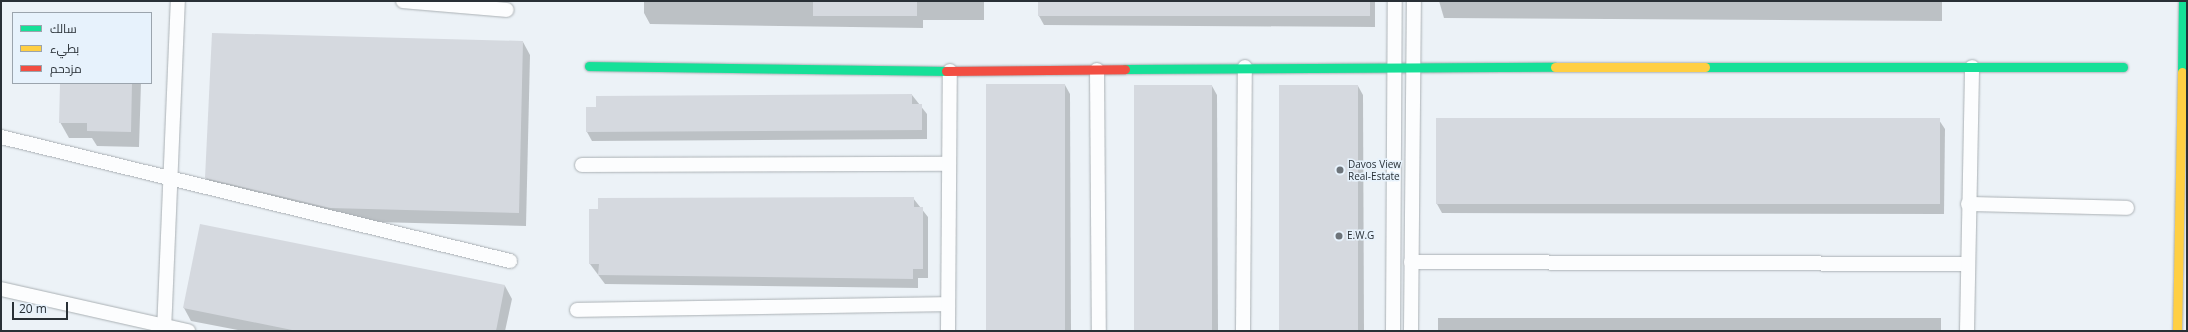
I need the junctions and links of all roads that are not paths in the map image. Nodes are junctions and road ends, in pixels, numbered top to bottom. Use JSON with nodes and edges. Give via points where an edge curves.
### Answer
{"nodes":[{"id":1,"x":178,"y":1,"type":"edge"},
{"id":2,"x":403,"y":1,"type":"edge"},
{"id":3,"x":1395,"y":1,"type":"edge"},
{"id":4,"x":1414,"y":1,"type":"edge"},
{"id":5,"x":2183,"y":1,"type":"edge"},
{"id":6,"x":507,"y":10,"type":"dead end"},
{"id":7,"x":589,"y":66,"type":"dead end"},
{"id":8,"x":1245,"y":67,"type":"junction"},
{"id":9,"x":1396,"y":67,"type":"junction"},
{"id":10,"x":1414,"y":67,"type":"junction"},
{"id":11,"x":1972,"y":67,"type":"junction"},
{"id":12,"x":2123,"y":67,"type":"dead end"},
{"id":13,"x":1097,"y":70,"type":"junction"},
{"id":14,"x":950,"y":71,"type":"junction"},
{"id":15,"x":1,"y":137,"type":"edge"},
{"id":16,"x":949,"y":164,"type":"junction"},
{"id":17,"x":582,"y":165,"type":"dead end"},
{"id":18,"x":170,"y":179,"type":"junction"},
{"id":19,"x":1968,"y":204,"type":"junction"},
{"id":20,"x":2127,"y":208,"type":"dead end"},
{"id":21,"x":510,"y":261,"type":"dead end"},
{"id":22,"x":1411,"y":262,"type":"junction"},
{"id":23,"x":1967,"y":264,"type":"junction"},
{"id":24,"x":1,"y":289,"type":"edge"},
{"id":25,"x":948,"y":304,"type":"junction"},
{"id":26,"x":577,"y":310,"type":"dead end"},
{"id":27,"x":164,"y":328,"type":"edge"},
{"id":28,"x":188,"y":331,"type":"edge"},
{"id":29,"x":948,"y":331,"type":"edge"},
{"id":30,"x":1099,"y":331,"type":"edge"},
{"id":31,"x":1243,"y":331,"type":"edge"},
{"id":32,"x":1392,"y":331,"type":"edge"},
{"id":33,"x":1410,"y":331,"type":"edge"},
{"id":34,"x":1967,"y":331,"type":"edge"},
{"id":35,"x":2177,"y":331,"type":"edge"}],
"edges":[{"from":1,"to":18,"type":"street"},
{"from":2,"to":6,"type":"street"},
{"from":3,"to":9,"type":"street"},
{"from":4,"to":10,"type":"street"},
{"from":5,"to":35,"type":"street"},
{"from":7,"to":14,"type":"street"},
{"from":8,"to":9,"type":"street"},
{"from":8,"to":13,"type":"street"},
{"from":8,"to":31,"type":"street"},
{"from":9,"to":10,"type":"street"},
{"from":9,"to":32,"type":"street"},
{"from":10,"to":11,"type":"street"},
{"from":10,"to":22,"type":"street"},
{"from":11,"to":12,"type":"street"},
{"from":11,"to":19,"type":"street"},
{"from":13,"to":14,"type":"street"},
{"from":13,"to":30,"type":"street"},
{"from":14,"to":16,"type":"street"},
{"from":15,"to":18,"type":"street"},
{"from":16,"to":17,"type":"street"},
{"from":16,"to":25,"type":"street"},
{"from":18,"to":21,"type":"street"},
{"from":18,"to":27,"type":"street"},
{"from":19,"to":20,"type":"street"},
{"from":19,"to":23,"type":"street"},
{"from":22,"to":23,"type":"street"},
{"from":22,"to":33,"type":"street"},
{"from":23,"to":34,"type":"street"},
{"from":24,"to":27,"type":"street"},
{"from":25,"to":26,"type":"street"},
{"from":25,"to":29,"type":"street"},
{"from":27,"to":28,"type":"street"}]}
